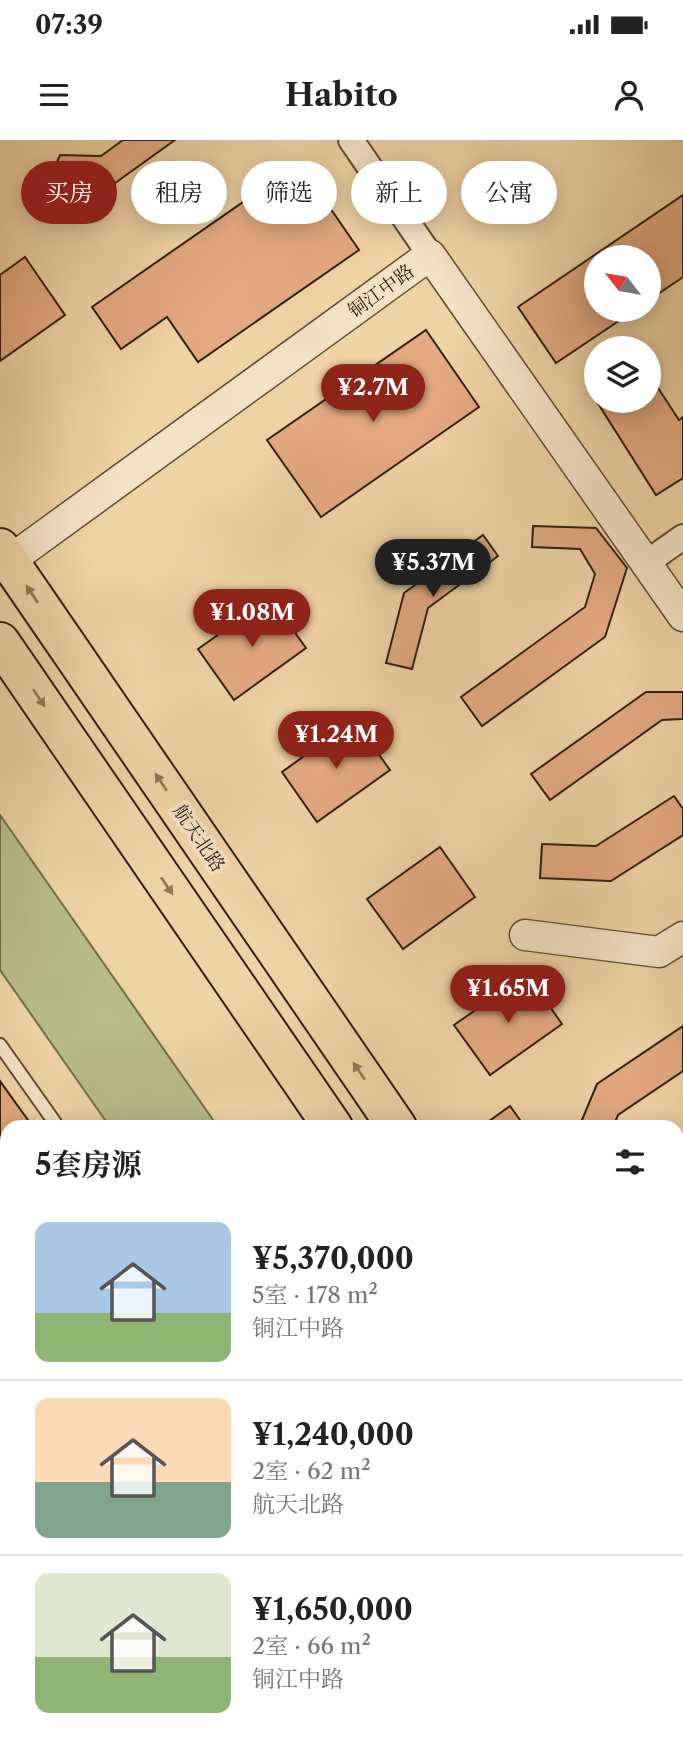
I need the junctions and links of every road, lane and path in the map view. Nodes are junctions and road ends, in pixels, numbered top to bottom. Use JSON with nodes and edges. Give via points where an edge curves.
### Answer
{"nodes":[{"id":1,"x":351,"y":140,"type":"edge"},
{"id":2,"x":430,"y":255,"type":"junction"},
{"id":3,"x":683,"y":537,"type":"edge"},
{"id":4,"x":5,"y":555,"type":"edge"},
{"id":5,"x":646,"y":563,"type":"junction"},
{"id":6,"x":683,"y":616,"type":"edge"},
{"id":7,"x":0,"y":642,"type":"edge"},
{"id":8,"x":525,"y":935,"type":"dead end"},
{"id":9,"x":683,"y":937,"type":"edge"},
{"id":10,"x":0,"y":1045,"type":"edge"},
{"id":11,"x":53,"y":1120,"type":"edge"},
{"id":12,"x":328,"y":1120,"type":"edge"},
{"id":13,"x":392,"y":1120,"type":"edge"}],
"edges":[{"from":1,"to":2,"type":"street"},
{"from":2,"to":4,"type":"street","name":"铜江中路"},
{"from":2,"to":5,"type":"street","name":"铜江中路"},
{"from":3,"to":5,"type":"street"},
{"from":13,"to":4,"type":"main road","name":"航天北路","one_way":true},
{"from":5,"to":6,"type":"street","name":"铜江中路"},
{"from":7,"to":12,"type":"main road","one_way":true},
{"from":8,"to":9,"type":"street","via":[[659,952]]},
{"from":10,"to":11,"type":"lane"}]}
